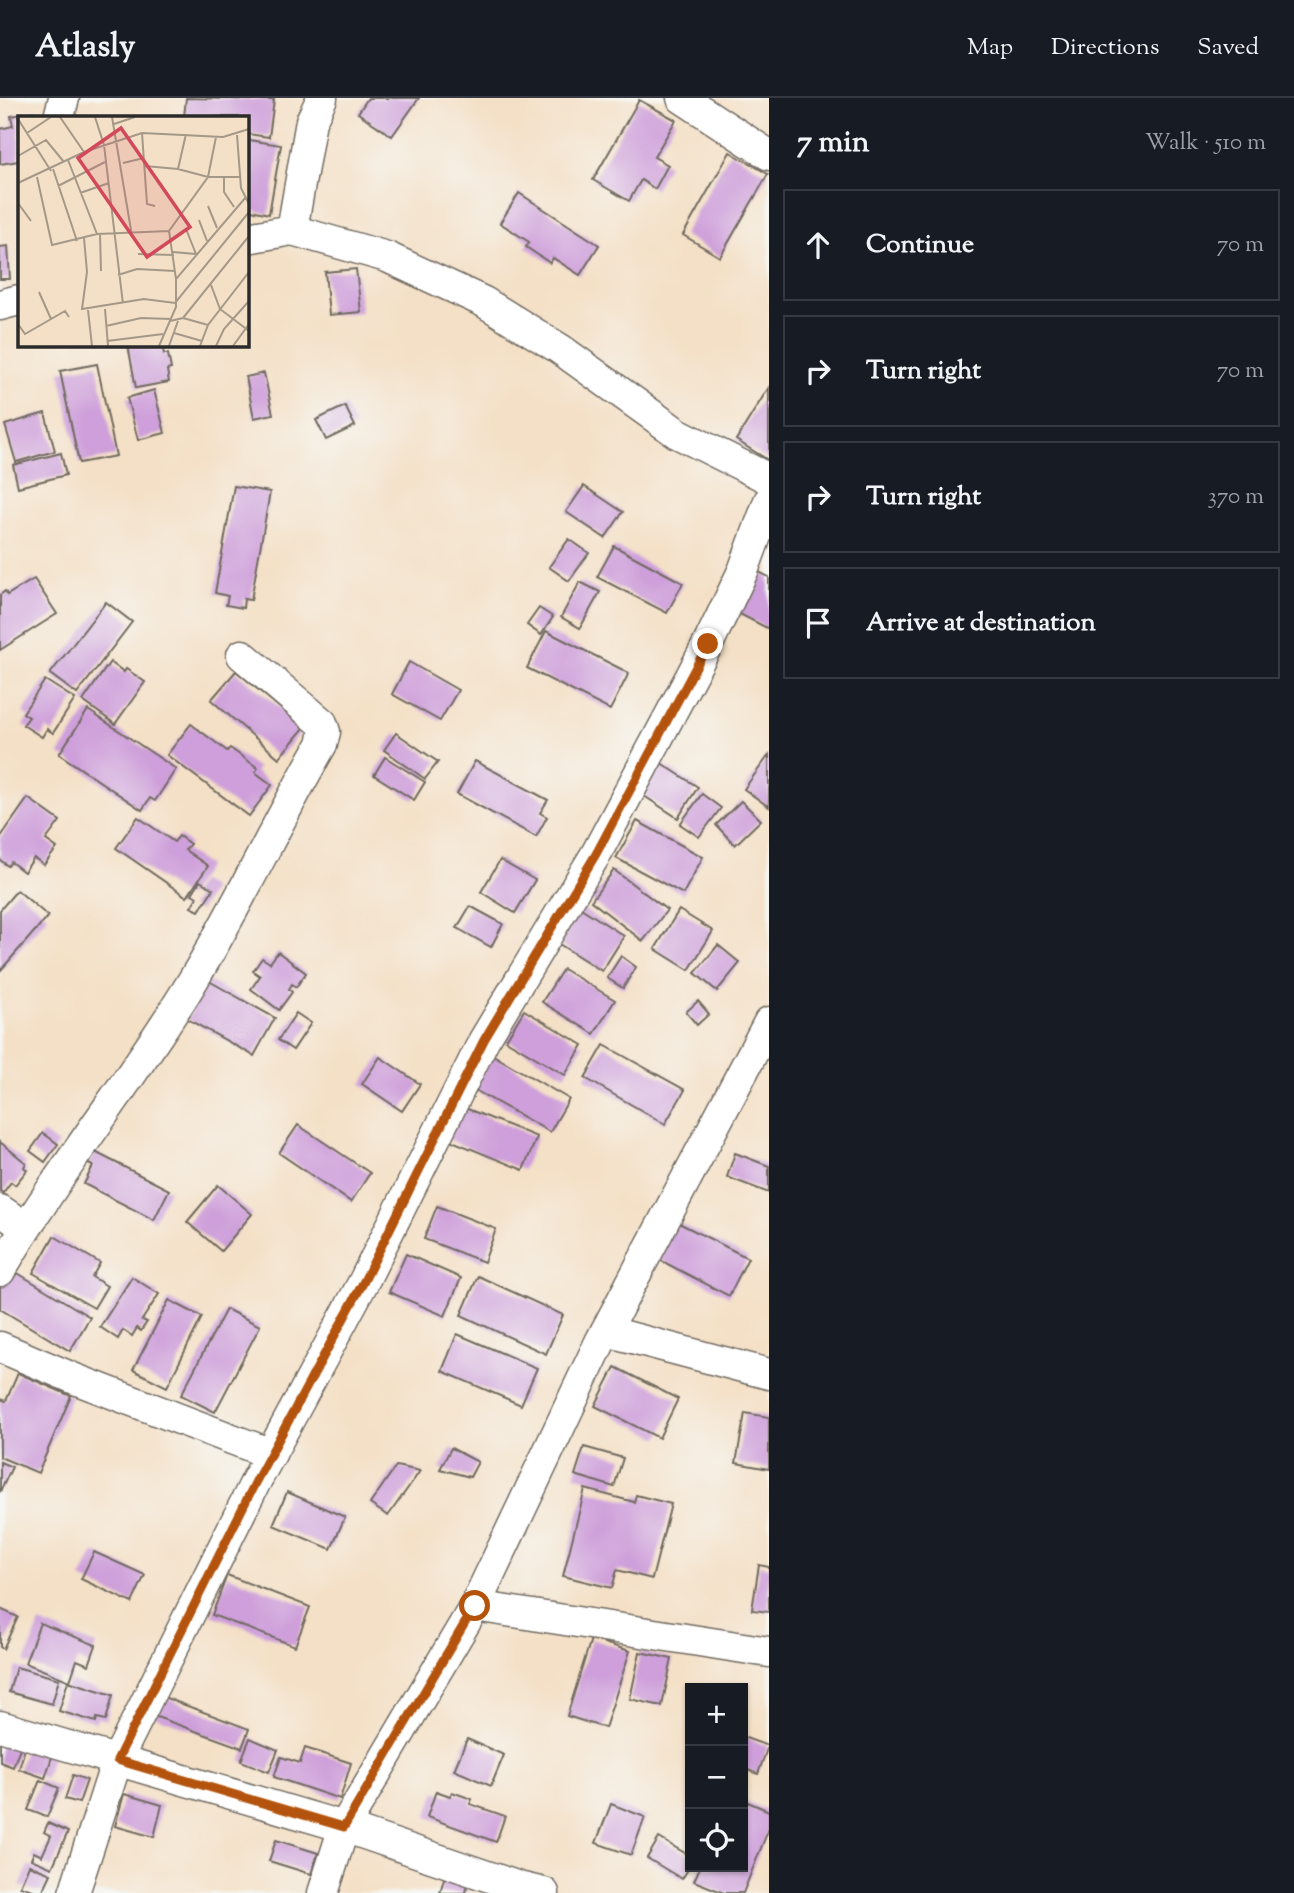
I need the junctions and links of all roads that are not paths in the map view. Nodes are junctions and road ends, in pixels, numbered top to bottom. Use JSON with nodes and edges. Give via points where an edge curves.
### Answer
{"nodes":[{"id":1,"x":322,"y":98,"type":"edge"},
{"id":2,"x":682,"y":98,"type":"edge"},
{"id":3,"x":769,"y":155,"type":"edge"},
{"id":4,"x":292,"y":230,"type":"junction"},
{"id":5,"x":248,"y":238,"type":"edge"},
{"id":6,"x":18,"y":300,"type":"edge"},
{"id":7,"x":0,"y":305,"type":"edge"},
{"id":8,"x":769,"y":480,"type":"edge"},
{"id":9,"x":769,"y":501,"type":"edge"},
{"id":10,"x":243,"y":655,"type":"dead end"},
{"id":11,"x":769,"y":1022,"type":"edge"},
{"id":12,"x":0,"y":1210,"type":"edge"},
{"id":13,"x":25,"y":1227,"type":"junction"},
{"id":14,"x":0,"y":1271,"type":"edge"},
{"id":15,"x":606,"y":1331,"type":"junction"},
{"id":16,"x":0,"y":1347,"type":"edge"},
{"id":17,"x":769,"y":1374,"type":"edge"},
{"id":18,"x":271,"y":1454,"type":"junction"},
{"id":19,"x":475,"y":1606,"type":"junction"},
{"id":20,"x":769,"y":1652,"type":"edge"},
{"id":21,"x":0,"y":1727,"type":"edge"},
{"id":22,"x":117,"y":1760,"type":"junction"},
{"id":23,"x":344,"y":1827,"type":"junction"},
{"id":24,"x":74,"y":1893,"type":"edge"},
{"id":25,"x":323,"y":1893,"type":"edge"},
{"id":26,"x":544,"y":1893,"type":"edge"}],
"edges":[{"from":1,"to":4,"type":"street","via":[[311,121]]},
{"from":2,"to":3,"type":"street"},
{"from":4,"to":5,"type":"street"},
{"from":4,"to":8,"type":"street","via":[[387,257],[484,302],[560,349],[677,433]]},
{"from":6,"to":7,"type":"street"},
{"from":9,"to":18,"type":"street","via":[[743,571],[708,644],[596,854],[484,1040],[364,1281]]},
{"from":10,"to":13,"type":"street","via":[[322,723],[322,744],[190,985]]},
{"from":11,"to":15,"type":"street"},
{"from":12,"to":13,"type":"street"},
{"from":13,"to":14,"type":"street"},
{"from":15,"to":17,"type":"street"},
{"from":15,"to":19,"type":"street"},
{"from":16,"to":18,"type":"street"},
{"from":18,"to":22,"type":"street"},
{"from":19,"to":20,"type":"street"},
{"from":19,"to":23,"type":"street"},
{"from":21,"to":22,"type":"street"},
{"from":22,"to":23,"type":"street"},
{"from":22,"to":24,"type":"street"},
{"from":23,"to":25,"type":"street"},
{"from":23,"to":26,"type":"street"}]}
